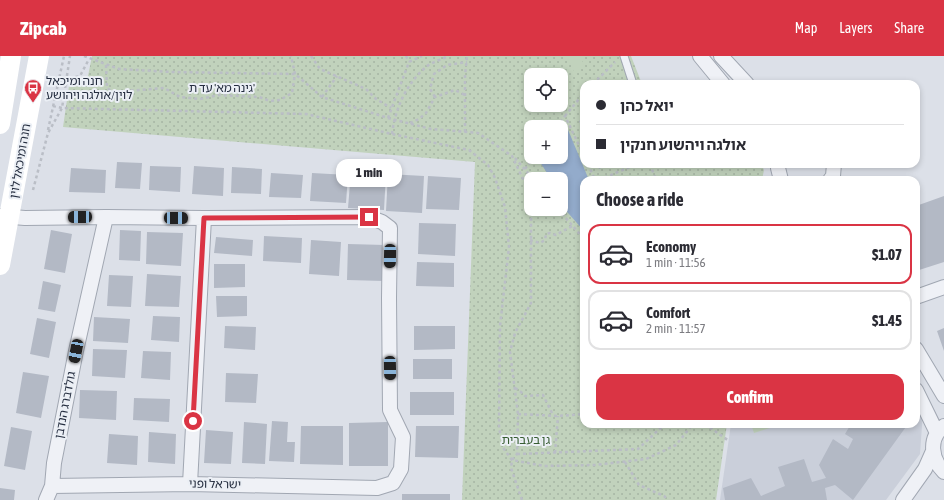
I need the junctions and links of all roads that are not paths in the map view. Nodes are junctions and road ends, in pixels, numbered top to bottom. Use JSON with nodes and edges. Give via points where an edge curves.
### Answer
{"nodes":[{"id":1,"x":11,"y":56,"type":"edge"},
{"id":2,"x":39,"y":56,"type":"edge"},
{"id":3,"x":624,"y":56,"type":"edge"},
{"id":4,"x":700,"y":56,"type":"edge"},
{"id":5,"x":721,"y":56,"type":"edge"},
{"id":6,"x":632,"y":80,"type":"edge"},
{"id":7,"x":720,"y":80,"type":"edge"},
{"id":8,"x":743,"y":80,"type":"edge"},
{"id":9,"x":0,"y":124,"type":"edge"},
{"id":10,"x":12,"y":217,"type":"edge"},
{"id":11,"x":106,"y":217,"type":"junction"},
{"id":12,"x":204,"y":218,"type":"junction"},
{"id":13,"x":0,"y":265,"type":"edge"},
{"id":14,"x":944,"y":287,"type":"edge"},
{"id":15,"x":920,"y":296,"type":"edge"},
{"id":16,"x":920,"y":356,"type":"edge"},
{"id":17,"x":920,"y":396,"type":"edge"},
{"id":18,"x":944,"y":396,"type":"edge"},
{"id":19,"x":941,"y":429,"type":"edge"},
{"id":20,"x":933,"y":451,"type":"junction"},
{"id":21,"x":944,"y":472,"type":"edge"},
{"id":22,"x":190,"y":484,"type":"junction"},
{"id":23,"x":52,"y":486,"type":"junction"},
{"id":24,"x":46,"y":500,"type":"edge"},
{"id":25,"x":903,"y":500,"type":"edge"}],
"edges":[{"from":1,"to":9,"type":"main road"},
{"from":2,"to":10,"type":"main road","name":"חנה ומיכאל לוין"},
{"from":3,"to":6,"type":"lane"},
{"from":4,"to":7,"type":"street"},
{"from":5,"to":8,"type":"street"},
{"from":10,"to":11,"type":"street"},
{"from":10,"to":13,"type":"main road","name":"חנה ומיכאל לוין"},
{"from":11,"to":12,"type":"street"},
{"from":11,"to":23,"type":"street","name":"גולדברג הנדבן","via":[[76,351],[54,463]]},
{"from":12,"to":22,"type":"street"},
{"from":12,"to":22,"type":"street","name":"ישראל ופני","via":[[369,217],[390,228],[390,410],[403,437],[401,469],[393,483],[377,488]]},
{"from":14,"to":15,"type":"street"},
{"from":16,"to":18,"type":"street"},
{"from":17,"to":19,"type":"street"},
{"from":19,"to":20,"type":"street","via":[[934,442]]},
{"from":20,"to":21,"type":"street"},
{"from":20,"to":25,"type":"street","via":[[925,469]]},
{"from":22,"to":23,"type":"street","name":"ישראל ופני"},
{"from":23,"to":24,"type":"street","name":"גולדברג הנדבן"}]}
